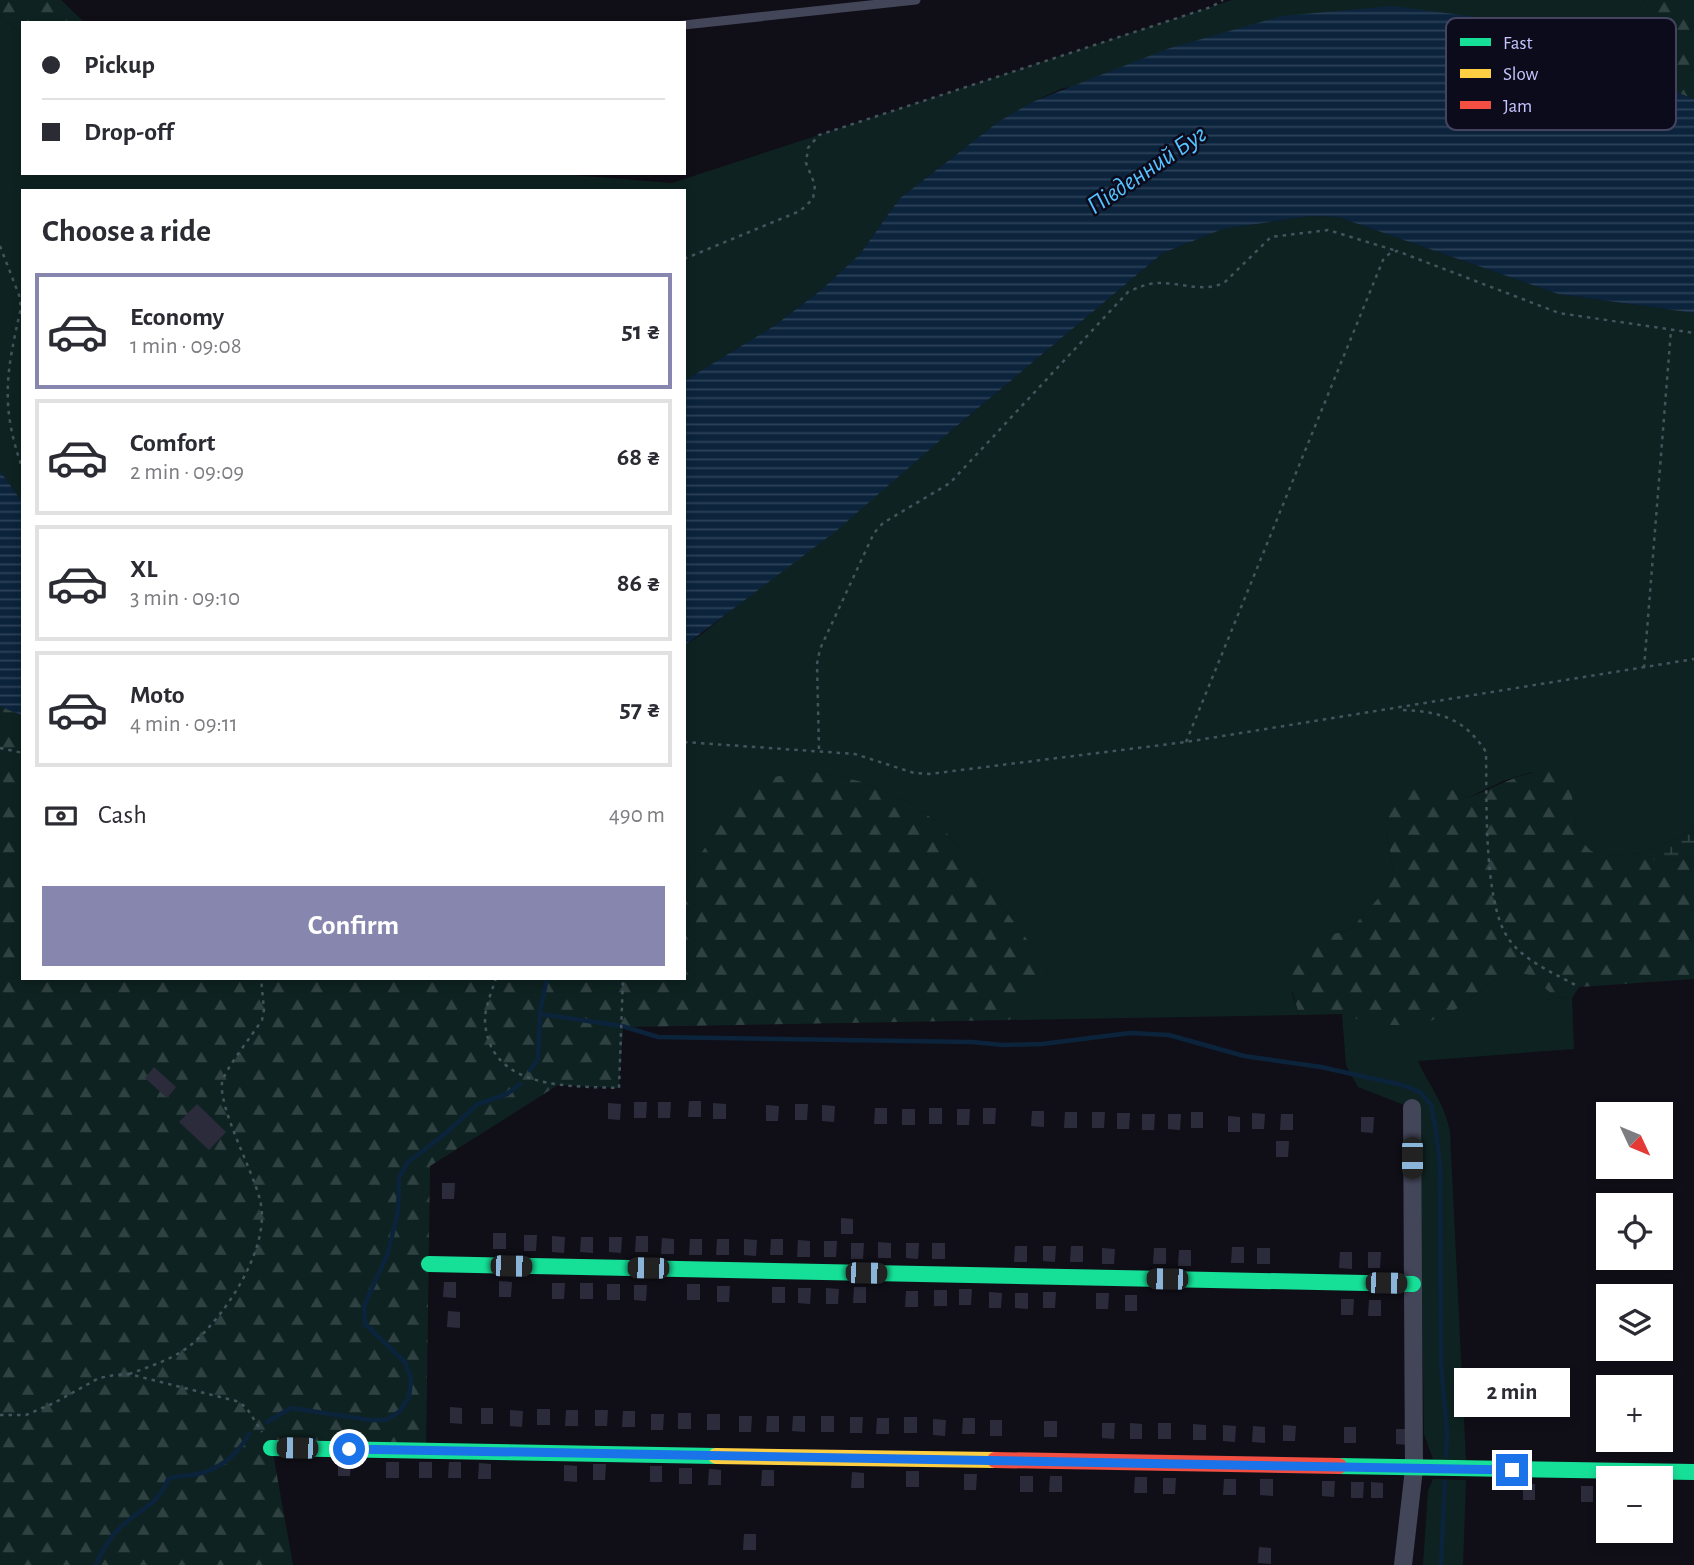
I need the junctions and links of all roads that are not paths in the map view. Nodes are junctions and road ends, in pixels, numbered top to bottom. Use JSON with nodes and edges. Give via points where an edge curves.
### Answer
{"nodes":[{"id":1,"x":916,"y":0,"type":"edge"},
{"id":2,"x":686,"y":25,"type":"edge"},
{"id":3,"x":1412,"y":1108,"type":"dead end"},
{"id":4,"x":429,"y":1264,"type":"dead end"},
{"id":5,"x":1413,"y":1284,"type":"junction"},
{"id":6,"x":271,"y":1448,"type":"road end"},
{"id":7,"x":1414,"y":1469,"type":"junction"},
{"id":8,"x":1694,"y":1472,"type":"edge"},
{"id":9,"x":1403,"y":1565,"type":"edge"}],
"edges":[{"from":1,"to":2,"type":"lane"},
{"from":3,"to":5,"type":"street"},
{"from":4,"to":5,"type":"street"},
{"from":5,"to":7,"type":"street"},
{"from":6,"to":7,"type":"street"},
{"from":7,"to":8,"type":"street"},
{"from":7,"to":9,"type":"street"}]}
